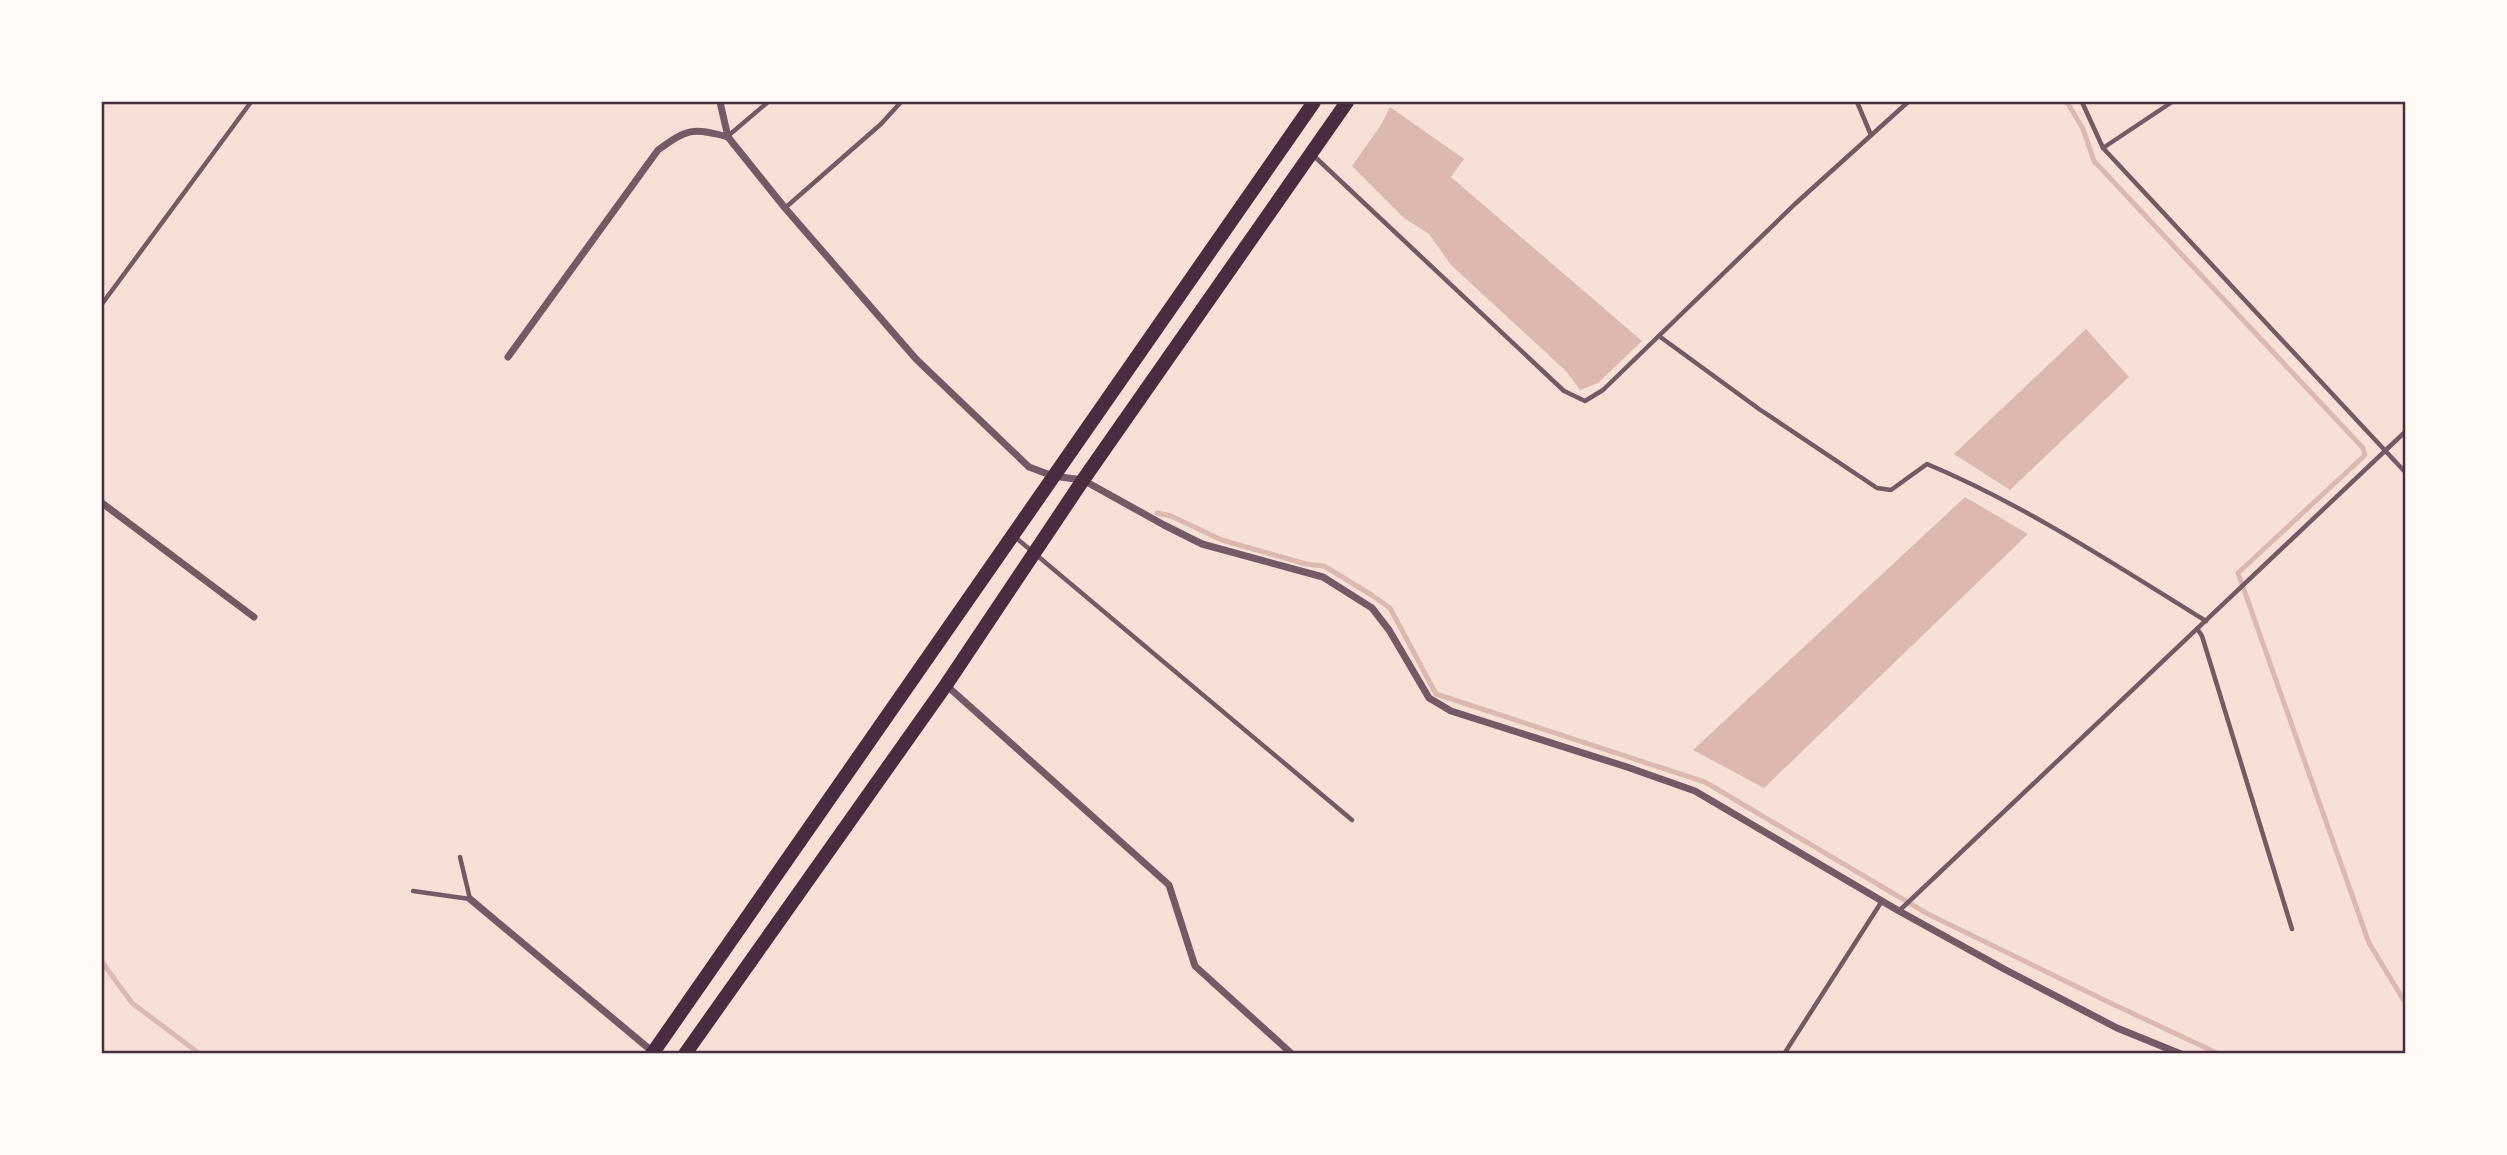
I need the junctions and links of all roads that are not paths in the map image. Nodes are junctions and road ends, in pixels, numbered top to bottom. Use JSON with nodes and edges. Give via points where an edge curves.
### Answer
{"nodes":[{"id":1,"x":251,"y":102,"type":"edge"},
{"id":2,"x":720,"y":102,"type":"edge"},
{"id":3,"x":768,"y":102,"type":"edge"},
{"id":4,"x":901,"y":102,"type":"edge"},
{"id":5,"x":1314,"y":102,"type":"edge"},
{"id":6,"x":1347,"y":102,"type":"edge"},
{"id":7,"x":1857,"y":102,"type":"edge"},
{"id":8,"x":1908,"y":102,"type":"edge"},
{"id":9,"x":2082,"y":102,"type":"edge"},
{"id":10,"x":2172,"y":102,"type":"edge"},
{"id":11,"x":1871,"y":135,"type":"junction"},
{"id":12,"x":728,"y":137,"type":"junction"},
{"id":13,"x":2104,"y":148,"type":"junction"},
{"id":14,"x":1311,"y":153,"type":"junction"},
{"id":15,"x":785,"y":208,"type":"junction"},
{"id":16,"x":102,"y":304,"type":"edge"},
{"id":17,"x":1659,"y":336,"type":"junction"},
{"id":18,"x":508,"y":357,"type":"dead end"},
{"id":19,"x":2406,"y":431,"type":"edge"},
{"id":20,"x":2385,"y":450,"type":"junction"},
{"id":21,"x":2406,"y":472,"type":"edge"},
{"id":22,"x":1053,"y":476,"type":"junction"},
{"id":23,"x":1083,"y":480,"type":"junction"},
{"id":24,"x":102,"y":503,"type":"edge"},
{"id":25,"x":1013,"y":536,"type":"junction"},
{"id":26,"x":1034,"y":554,"type":"junction"},
{"id":27,"x":254,"y":617,"type":"dead end"},
{"id":28,"x":2206,"y":621,"type":"junction"},
{"id":29,"x":2198,"y":630,"type":"junction"},
{"id":30,"x":946,"y":685,"type":"junction"},
{"id":31,"x":1352,"y":820,"type":"dead end"},
{"id":32,"x":460,"y":857,"type":"dead end"},
{"id":33,"x":413,"y":891,"type":"dead end"},
{"id":34,"x":470,"y":899,"type":"junction"},
{"id":35,"x":1883,"y":900,"type":"junction"},
{"id":36,"x":1899,"y":911,"type":"junction"},
{"id":37,"x":2292,"y":929,"type":"dead end"},
{"id":38,"x":654,"y":1053,"type":"edge"},
{"id":39,"x":685,"y":1054,"type":"edge"},
{"id":40,"x":1292,"y":1054,"type":"edge"},
{"id":41,"x":1784,"y":1054,"type":"edge"},
{"id":42,"x":2181,"y":1054,"type":"edge"}],
"edges":[{"from":1,"to":16,"type":"lane"},
{"from":2,"to":12,"type":"street"},
{"from":3,"to":12,"type":"lane"},
{"from":4,"to":15,"type":"lane"},
{"from":5,"to":22,"type":"main road"},
{"from":6,"to":14,"type":"main road"},
{"from":7,"to":11,"type":"lane"},
{"from":8,"to":11,"type":"lane"},
{"from":9,"to":13,"type":"lane"},
{"from":10,"to":13,"type":"lane"},
{"from":11,"to":17,"type":"lane"},
{"from":12,"to":15,"type":"street"},
{"from":12,"to":18,"type":"street","via":[[707,131],[683,132],[658,150]]},
{"from":13,"to":20,"type":"lane"},
{"from":14,"to":17,"type":"lane","via":[[1564,391],[1585,401],[1603,390]]},
{"from":14,"to":23,"type":"main road"},
{"from":15,"to":22,"type":"street","via":[[916,359],[1029,467]]},
{"from":17,"to":28,"type":"lane","via":[[1877,488],[1891,490],[1927,464],[2074,541]]},
{"from":19,"to":20,"type":"lane"},
{"from":20,"to":21,"type":"lane"},
{"from":20,"to":28,"type":"lane"},
{"from":22,"to":23,"type":"street"},
{"from":22,"to":25,"type":"main road"},
{"from":23,"to":26,"type":"main road"},
{"from":23,"to":35,"type":"street","via":[[1202,544],[1323,577],[1347,591],[1372,608],[1389,630],[1429,698],[1451,711],[1695,791]]},
{"from":24,"to":27,"type":"street"},
{"from":25,"to":26,"type":"lane"},
{"from":25,"to":38,"type":"main road"},
{"from":26,"to":30,"type":"main road"},
{"from":26,"to":31,"type":"lane"},
{"from":28,"to":29,"type":"lane"},
{"from":29,"to":36,"type":"lane"},
{"from":29,"to":37,"type":"lane"},
{"from":30,"to":39,"type":"main road"},
{"from":30,"to":40,"type":"street","via":[[1169,885],[1195,965]]},
{"from":32,"to":34,"type":"lane"},
{"from":33,"to":34,"type":"lane"},
{"from":34,"to":38,"type":"street"},
{"from":35,"to":36,"type":"street"},
{"from":35,"to":41,"type":"lane"},
{"from":36,"to":42,"type":"street","via":[[2117,1028]]}]}
